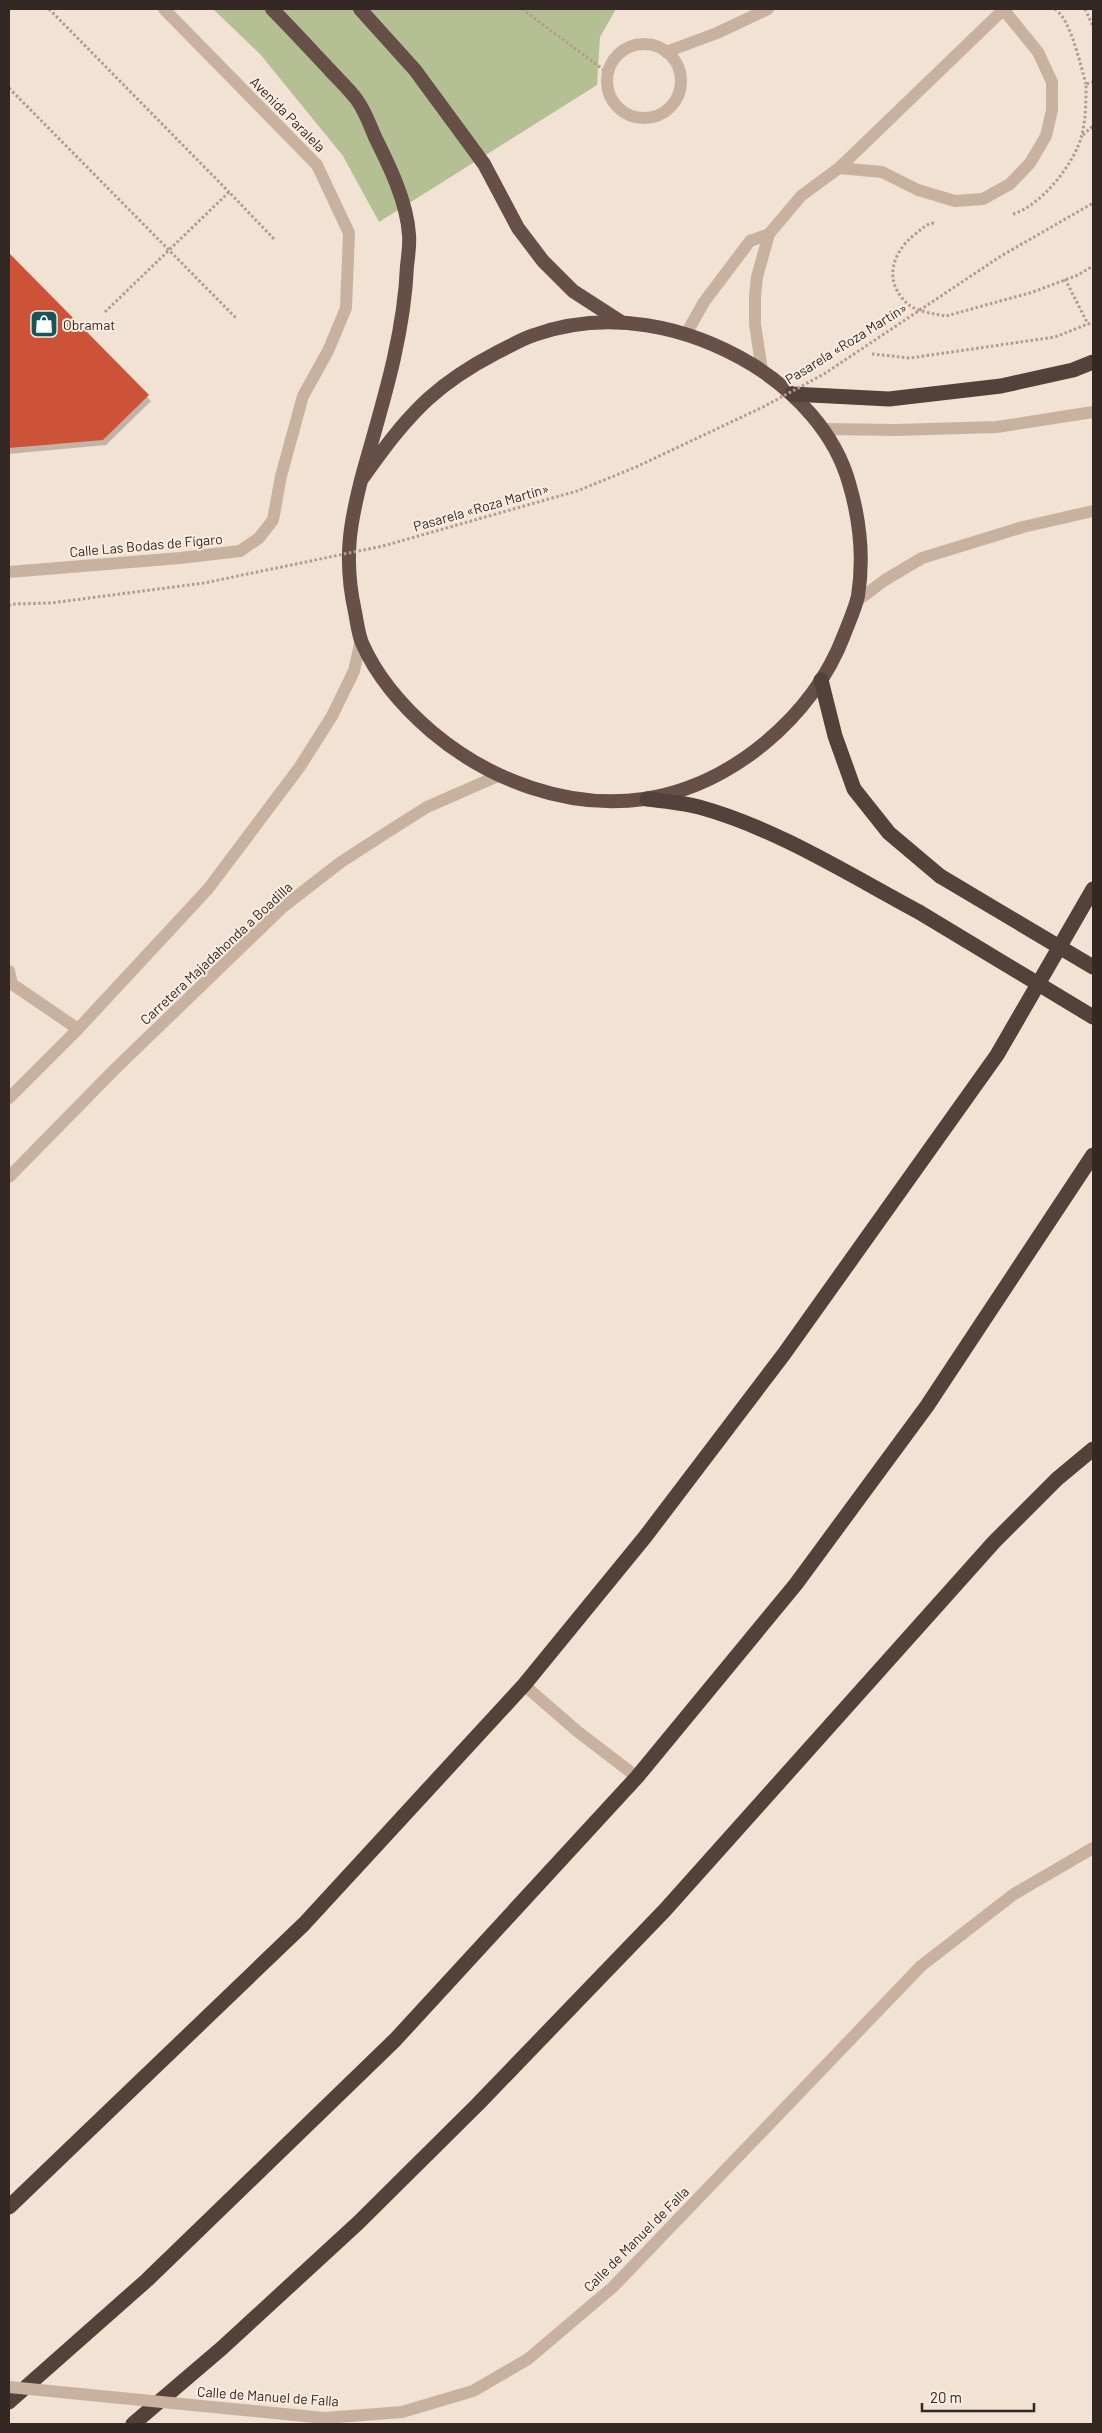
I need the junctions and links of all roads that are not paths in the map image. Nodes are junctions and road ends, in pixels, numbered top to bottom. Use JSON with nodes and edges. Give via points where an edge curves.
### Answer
{"nodes":[{"id":1,"x":164,"y":9,"type":"edge"},
{"id":2,"x":272,"y":9,"type":"edge"},
{"id":3,"x":360,"y":9,"type":"edge"},
{"id":4,"x":768,"y":9,"type":"edge"},
{"id":5,"x":1003,"y":9,"type":"edge"},
{"id":6,"x":666,"y":52,"type":"junction"},
{"id":7,"x":839,"y":168,"type":"junction"},
{"id":8,"x":769,"y":234,"type":"junction"},
{"id":9,"x":621,"y":322,"type":"junction"},
{"id":10,"x":686,"y":334,"type":"junction"},
{"id":11,"x":1093,"y":362,"type":"edge"},
{"id":12,"x":762,"y":371,"type":"junction"},
{"id":13,"x":792,"y":394,"type":"junction"},
{"id":14,"x":1093,"y":412,"type":"edge"},
{"id":15,"x":823,"y":428,"type":"junction"},
{"id":16,"x":362,"y":479,"type":"junction"},
{"id":17,"x":1093,"y":512,"type":"edge"},
{"id":18,"x":273,"y":520,"type":"joint"},
{"id":19,"x":9,"y":572,"type":"edge"},
{"id":20,"x":857,"y":601,"type":"junction"},
{"id":21,"x":361,"y":640,"type":"junction"},
{"id":22,"x":821,"y":680,"type":"junction"},
{"id":23,"x":500,"y":775,"type":"junction"},
{"id":24,"x":647,"y":799,"type":"junction"},
{"id":25,"x":1093,"y":888,"type":"edge"},
{"id":26,"x":1093,"y":968,"type":"edge"},
{"id":27,"x":9,"y":971,"type":"edge"},
{"id":28,"x":1093,"y":1017,"type":"edge"},
{"id":29,"x":78,"y":1030,"type":"junction"},
{"id":30,"x":9,"y":1098,"type":"edge"},
{"id":31,"x":1093,"y":1155,"type":"edge"},
{"id":32,"x":9,"y":1177,"type":"edge"},
{"id":33,"x":1093,"y":1449,"type":"edge"},
{"id":34,"x":524,"y":1685,"type":"junction"},
{"id":35,"x":637,"y":1778,"type":"junction"},
{"id":36,"x":1093,"y":1848,"type":"edge"},
{"id":37,"x":9,"y":2207,"type":"edge"},
{"id":38,"x":9,"y":2387,"type":"edge"},
{"id":39,"x":9,"y":2402,"type":"edge"},
{"id":40,"x":133,"y":2424,"type":"edge"}],
"edges":[{"from":1,"to":18,"type":"street","name":"Avenida Paralela","via":[[317,165],[348,233],[346,308],[303,396],[280,476]]},
{"from":2,"to":16,"type":"highway","via":[[358,101],[394,175],[409,233],[405,306],[393,368]]},
{"from":3,"to":9,"type":"highway","via":[[415,70],[484,164],[518,228],[543,261],[573,291]]},
{"from":4,"to":6,"type":"street"},
{"from":5,"to":7,"type":"street"},
{"from":5,"to":7,"type":"street","via":[[1038,52],[1052,82],[1052,110],[1046,136],[1030,163],[1010,184],[983,200],[955,201],[918,190],[882,172]]},
{"from":6,"to":6,"type":"street","via":[[646,44],[631,46],[613,61],[607,84],[616,106],[626,114],[650,118],[671,108],[678,97],[680,72]]},
{"from":7,"to":8,"type":"street","via":[[801,196]]},
{"from":8,"to":10,"type":"street","via":[[750,241],[704,302]]},
{"from":8,"to":12,"type":"street","via":[[755,296],[755,324]]},
{"from":9,"to":10,"type":"highway","via":[[657,326]]},
{"from":9,"to":16,"type":"highway","via":[[576,324],[533,335],[464,370],[427,400],[392,438]]},
{"from":10,"to":12,"type":"highway","via":[[722,346]]},
{"from":11,"to":13,"type":"highway","via":[[1073,370],[1001,386],[889,399]]},
{"from":12,"to":13,"type":"highway"},
{"from":13,"to":15,"type":"highway"},
{"from":14,"to":15,"type":"street","via":[[997,427]]},
{"from":15,"to":20,"type":"highway","via":[[846,469],[858,521],[861,555]]},
{"from":16,"to":21,"type":"highway","via":[[347,563]]},
{"from":17,"to":20,"type":"street","via":[[1023,527],[922,558]]},
{"from":18,"to":19,"type":"street","name":"Calle Las Bodas de Fígaro","via":[[259,538],[240,551]]},
{"from":20,"to":22,"type":"highway","via":[[838,650]]},
{"from":21,"to":23,"type":"highway","via":[[382,678],[412,714],[454,750]]},
{"from":21,"to":29,"type":"street","via":[[354,671],[332,716],[299,768],[208,889]]},
{"from":22,"to":24,"type":"highway","via":[[790,720],[762,748],[709,778]]},
{"from":22,"to":26,"type":"highway","bridge":true,"via":[[835,736],[854,788],[889,833],[940,876]]},
{"from":23,"to":24,"type":"highway","via":[[575,800]]},
{"from":23,"to":32,"type":"street","name":"Carretera Majadahonda a Boadilla","via":[[428,807],[396,826],[341,862],[283,907],[115,1069]]},
{"from":24,"to":28,"type":"highway","bridge":true,"via":[[698,807],[737,820],[818,858],[919,912]]},
{"from":25,"to":34,"type":"highway","via":[[997,1054],[795,1338],[645,1537]]},
{"from":27,"to":29,"type":"street","via":[[12,984]]},
{"from":29,"to":30,"type":"street"},
{"from":31,"to":35,"type":"highway","via":[[927,1406],[796,1584]]},
{"from":33,"to":40,"type":"highway","via":[[1057,1479],[994,1542],[665,1910],[484,2098],[351,2230]]},
{"from":34,"to":35,"type":"street"},
{"from":34,"to":37,"type":"highway","via":[[304,1924]]},
{"from":35,"to":39,"type":"highway","via":[[395,2040],[147,2280]]},
{"from":36,"to":38,"type":"street","name":"Calle de Manuel de Falla","bridge":true,"via":[[1014,1894],[921,1966],[612,2287],[528,2359],[473,2391],[402,2412],[325,2418]]}]}
